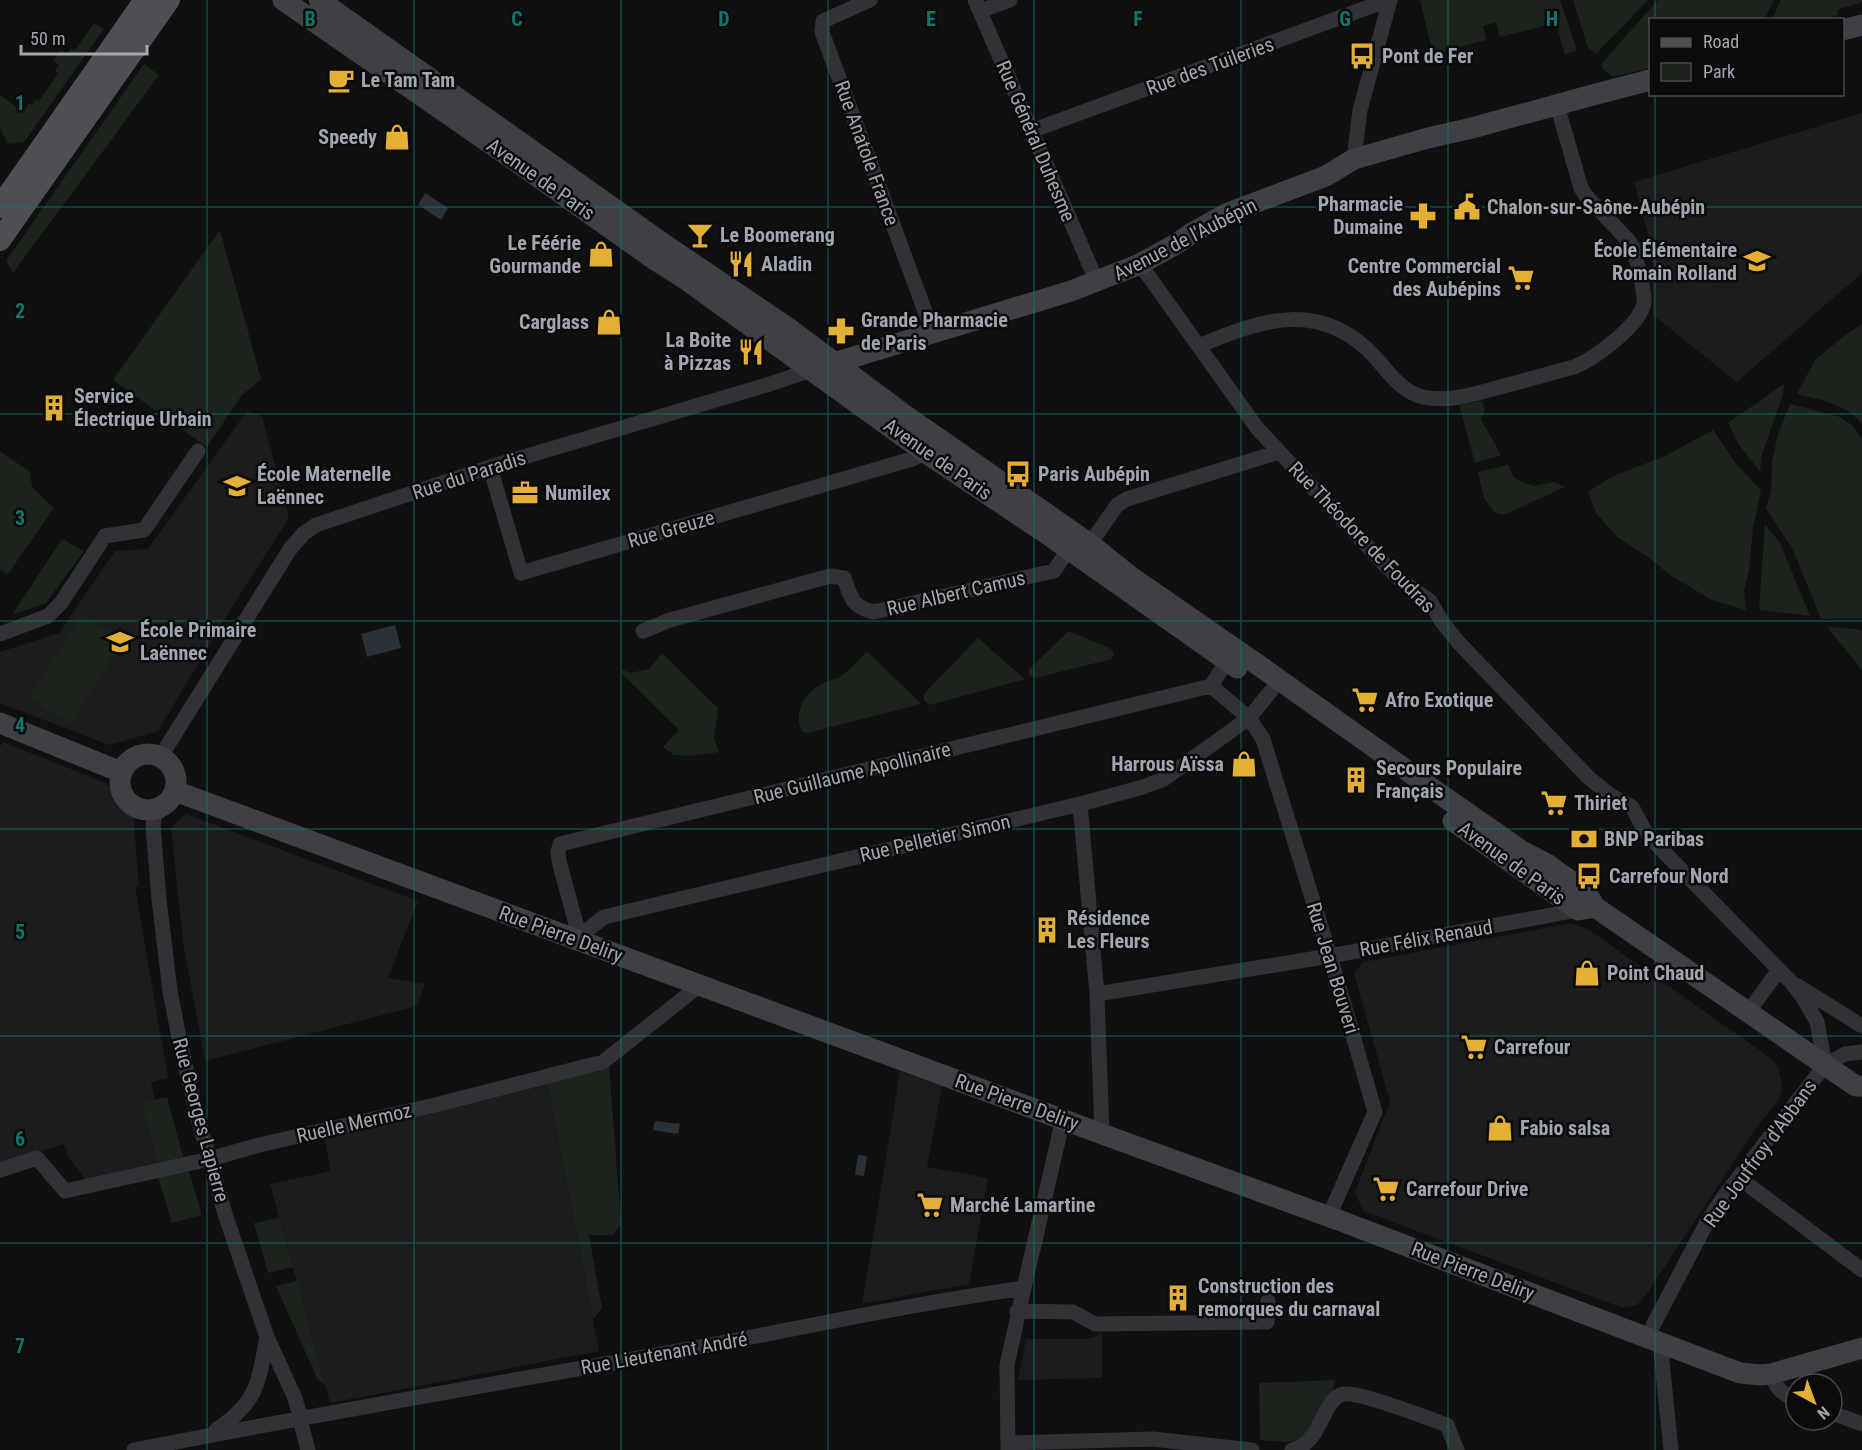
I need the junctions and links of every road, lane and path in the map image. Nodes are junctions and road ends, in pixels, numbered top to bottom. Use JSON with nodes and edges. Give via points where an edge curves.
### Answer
{"nodes":[{"id":1,"x":145,"y":0,"type":"edge"},
{"id":2,"x":169,"y":0,"type":"edge"},
{"id":3,"x":283,"y":0,"type":"edge"},
{"id":4,"x":319,"y":0,"type":"edge"},
{"id":5,"x":870,"y":0,"type":"edge"},
{"id":6,"x":1010,"y":0,"type":"edge"},
{"id":7,"x":1389,"y":0,"type":"edge"},
{"id":8,"x":978,"y":6,"type":"edge"},
{"id":9,"x":1862,"y":25,"type":"edge"},
{"id":10,"x":1844,"y":30,"type":"edge"},
{"id":11,"x":1649,"y":81,"type":"edge"},
{"id":12,"x":1557,"y":105,"type":"junction"},
{"id":13,"x":1031,"y":131,"type":"junction"},
{"id":14,"x":1354,"y":159,"type":"junction"},
{"id":15,"x":0,"y":207,"type":"edge"},
{"id":16,"x":0,"y":240,"type":"edge"},
{"id":17,"x":1140,"y":264,"type":"junction"},
{"id":18,"x":1097,"y":282,"type":"junction"},
{"id":19,"x":933,"y":333,"type":"junction"},
{"id":20,"x":1199,"y":346,"type":"junction"},
{"id":21,"x":822,"y":366,"type":"junction"},
{"id":22,"x":198,"y":451,"type":"dead end"},
{"id":23,"x":1279,"y":452,"type":"junction"},
{"id":24,"x":926,"y":453,"type":"junction"},
{"id":25,"x":490,"y":467,"type":"junction"},
{"id":26,"x":1090,"y":544,"type":"junction"},
{"id":27,"x":1069,"y":549,"type":"junction"},
{"id":28,"x":643,"y":631,"type":"dead end"},
{"id":29,"x":0,"y":634,"type":"edge"},
{"id":30,"x":1227,"y":661,"type":"junction"},
{"id":31,"x":1211,"y":686,"type":"junction"},
{"id":32,"x":1271,"y":691,"type":"junction"},
{"id":33,"x":1249,"y":718,"type":"junction"},
{"id":34,"x":0,"y":723,"type":"edge"},
{"id":35,"x":161,"y":756,"type":"junction"},
{"id":36,"x":121,"y":772,"type":"junction"},
{"id":37,"x":176,"y":791,"type":"junction"},
{"id":38,"x":1080,"y":804,"type":"junction"},
{"id":39,"x":155,"y":810,"type":"junction"},
{"id":40,"x":1586,"y":908,"type":"junction"},
{"id":41,"x":576,"y":939,"type":"junction"},
{"id":42,"x":1330,"y":956,"type":"junction"},
{"id":43,"x":1779,"y":970,"type":"junction"},
{"id":44,"x":1791,"y":982,"type":"junction"},
{"id":45,"x":700,"y":985,"type":"junction"},
{"id":46,"x":1097,"y":994,"type":"junction"},
{"id":47,"x":1748,"y":1012,"type":"junction"},
{"id":48,"x":1862,"y":1026,"type":"edge"},
{"id":49,"x":1862,"y":1052,"type":"edge"},
{"id":50,"x":1825,"y":1065,"type":"junction"},
{"id":51,"x":1860,"y":1091,"type":"edge"},
{"id":52,"x":1063,"y":1119,"type":"junction"},
{"id":53,"x":1102,"y":1134,"type":"junction"},
{"id":54,"x":210,"y":1159,"type":"junction"},
{"id":55,"x":0,"y":1170,"type":"edge"},
{"id":56,"x":1739,"y":1178,"type":"junction"},
{"id":57,"x":1329,"y":1216,"type":"junction"},
{"id":58,"x":1862,"y":1270,"type":"edge"},
{"id":59,"x":1023,"y":1288,"type":"junction"},
{"id":60,"x":1268,"y":1301,"type":"dead end"},
{"id":61,"x":1017,"y":1311,"type":"junction"},
{"id":62,"x":267,"y":1337,"type":"junction"},
{"id":63,"x":1654,"y":1340,"type":"junction"},
{"id":64,"x":1862,"y":1348,"type":"edge"},
{"id":65,"x":1771,"y":1374,"type":"junction"},
{"id":66,"x":1784,"y":1393,"type":"edge"},
{"id":67,"x":1844,"y":1417,"type":"edge"},
{"id":68,"x":301,"y":1418,"type":"junction"},
{"id":69,"x":1862,"y":1424,"type":"edge"},
{"id":70,"x":208,"y":1436,"type":"junction"},
{"id":71,"x":1008,"y":1447,"type":"edge"},
{"id":72,"x":140,"y":1449,"type":"edge"},
{"id":73,"x":308,"y":1450,"type":"edge"},
{"id":74,"x":1252,"y":1450,"type":"edge"},
{"id":75,"x":1292,"y":1450,"type":"edge"},
{"id":76,"x":1457,"y":1450,"type":"edge"},
{"id":77,"x":1671,"y":1450,"type":"edge"}],
"edges":[{"from":1,"to":15,"type":"main road"},
{"from":2,"to":16,"type":"main road"},
{"from":3,"to":21,"type":"main road","name":"Avenue de Paris"},
{"from":4,"to":21,"type":"main road","name":"Avenue de Paris","via":[[788,328]]},
{"from":5,"to":19,"type":"street","name":"Rue Anatole France","via":[[823,21],[822,32]]},
{"from":6,"to":8,"type":"street"},
{"from":7,"to":13,"type":"street","name":"Rue des Tuileries"},
{"from":7,"to":14,"type":"street","via":[[1360,110]]},
{"from":8,"to":13,"type":"street","name":"Rue Général Duhesme"},
{"from":9,"to":10,"type":"main road"},
{"from":11,"to":12,"type":"main road","name":"Avenue de l'Aubépin"},
{"from":12,"to":14,"type":"main road","name":"Avenue de l'Aubépin"},
{"from":12,"to":20,"type":"street","via":[[1581,188],[1633,247],[1644,302],[1630,326],[1592,358],[1574,367],[1461,397],[1435,399],[1409,391],[1364,345],[1320,323],[1271,321]]},
{"from":13,"to":18,"type":"street","name":"Rue Général Duhesme"},
{"from":14,"to":17,"type":"main road","name":"Avenue de l'Aubépin","via":[[1326,176],[1228,213]]},
{"from":17,"to":18,"type":"main road","name":"Avenue de l'Aubépin"},
{"from":17,"to":20,"type":"street","name":"Rue Théodore de Foudras"},
{"from":18,"to":19,"type":"main road","name":"Avenue de l'Aubépin"},
{"from":19,"to":21,"type":"main road","name":"Avenue de l'Aubépin"},
{"from":20,"to":23,"type":"street","name":"Rue Théodore de Foudras","via":[[1257,428]]},
{"from":21,"to":24,"type":"main road","name":"Avenue de Paris"},
{"from":21,"to":25,"type":"street","name":"Rue du Paradis"},
{"from":21,"to":26,"type":"main road","name":"Avenue de Paris","via":[[902,413]]},
{"from":22,"to":29,"type":"street","via":[[144,530],[105,536],[61,603],[48,616]]},
{"from":23,"to":26,"type":"street","via":[[1127,499],[1117,505]]},
{"from":23,"to":43,"type":"street","name":"Rue Théodore de Foudras","via":[[1389,569],[1430,601],[1459,643],[1589,778],[1632,807],[1656,844]]},
{"from":24,"to":25,"type":"street","name":"Rue Greuze","via":[[521,573]]},
{"from":24,"to":27,"type":"main road","name":"Avenue de Paris"},
{"from":25,"to":35,"type":"street","name":"Rue du Paradis","via":[[316,525],[303,534]]},
{"from":26,"to":40,"type":"main road","name":"Avenue de Paris","via":[[1430,788],[1586,892]]},
{"from":27,"to":28,"type":"street","name":"Rue Albert Camus","via":[[1054,571],[873,612],[861,610],[851,600],[843,579],[830,576]]},
{"from":27,"to":30,"type":"main road","name":"Avenue de Paris"},
{"from":30,"to":31,"type":"street"},
{"from":30,"to":32,"type":"main road","name":"Avenue de Paris"},
{"from":31,"to":33,"type":"street","name":"Rue Jean Bouveri"},
{"from":31,"to":41,"type":"street","name":"Rue Guillaume Apollinaire","via":[[560,844],[559,861],[576,924]]},
{"from":32,"to":33,"type":"street","name":"Rue Pelletier Simon"},
{"from":32,"to":40,"type":"main road","name":"Avenue de Paris"},
{"from":33,"to":38,"type":"street","name":"Rue Pelletier Simon","via":[[1164,779]]},
{"from":33,"to":42,"type":"street","name":"Rue Jean Bouveri","via":[[1263,739]]},
{"from":34,"to":36,"type":"main road"},
{"from":35,"to":36,"type":"main road","via":[[152,753],[133,757]]},
{"from":35,"to":37,"type":"main road","via":[[173,767]]},
{"from":36,"to":39,"type":"main road","via":[[124,798],[130,804]]},
{"from":37,"to":39,"type":"main road","via":[[164,806]]},
{"from":37,"to":41,"type":"main road","name":"Rue Pierre Deliry"},
{"from":38,"to":41,"type":"street","name":"Rue Pelletier Simon","via":[[604,917]]},
{"from":38,"to":46,"type":"street"},
{"from":39,"to":54,"type":"street","name":"Rue Georges Lapierre","via":[[159,899],[170,991]]},
{"from":40,"to":42,"type":"street","name":"Rue Félix Renaud"},
{"from":40,"to":47,"type":"main road","name":"Avenue de Paris"},
{"from":41,"to":45,"type":"main road","name":"Rue Pierre Deliry"},
{"from":42,"to":46,"type":"street","name":"Rue Félix Renaud"},
{"from":42,"to":57,"type":"street","name":"Rue Jean Bouveri","via":[[1375,1112]]},
{"from":43,"to":44,"type":"street","name":"Rue Théodore de Foudras"},
{"from":43,"to":47,"type":"street"},
{"from":44,"to":48,"type":"street"},
{"from":44,"to":50,"type":"street","name":"Rue Théodore de Foudras","via":[[1818,1022]]},
{"from":45,"to":52,"type":"main road","name":"Rue Pierre Deliry"},
{"from":45,"to":54,"type":"street","name":"Ruelle Mermoz","via":[[603,1062]]},
{"from":46,"to":53,"type":"street"},
{"from":47,"to":50,"type":"main road","name":"Avenue de Paris"},
{"from":49,"to":50,"type":"street","via":[[1845,1054]]},
{"from":50,"to":51,"type":"main road","name":"Avenue de Paris"},
{"from":50,"to":56,"type":"street","name":"Rue Jouffroy d'Abbans"},
{"from":52,"to":53,"type":"main road","name":"Rue Pierre Deliry"},
{"from":52,"to":59,"type":"street"},
{"from":53,"to":57,"type":"main road","name":"Rue Pierre Deliry"},
{"from":54,"to":55,"type":"street","name":"Ruelle Mermoz","via":[[65,1191],[37,1158]]},
{"from":54,"to":62,"type":"street","name":"Rue Georges Lapierre"},
{"from":56,"to":58,"type":"street"},
{"from":56,"to":63,"type":"street","name":"Rue Jouffroy d'Abbans","via":[[1707,1222]]},
{"from":57,"to":63,"type":"main road","name":"Rue Pierre Deliry"},
{"from":59,"to":61,"type":"street"},
{"from":59,"to":68,"type":"street","name":"Rue Lieutenant André"},
{"from":60,"to":61,"type":"street","via":[[1267,1322],[1095,1324],[1073,1312]]},
{"from":61,"to":71,"type":"street","via":[[1007,1365]]},
{"from":62,"to":68,"type":"street","name":"Rue Georges Lapierre"},
{"from":62,"to":70,"type":"street","via":[[259,1381],[249,1402],[235,1418]]},
{"from":63,"to":65,"type":"main road","name":"Rue Pierre Deliry","via":[[1740,1373]]},
{"from":63,"to":77,"type":"street"},
{"from":64,"to":65,"type":"main road","name":"Rue Pierre Deliry"},
{"from":65,"to":66,"type":"street","via":[[1774,1384]]},
{"from":67,"to":69,"type":"street"},
{"from":68,"to":70,"type":"street","name":"Rue Lieutenant André"},
{"from":68,"to":73,"type":"street","name":"Rue Georges Lapierre"},
{"from":70,"to":72,"type":"street","name":"Rue Lieutenant André"},
{"from":71,"to":74,"type":"street","via":[[1153,1439]]},
{"from":75,"to":76,"type":"street","via":[[1310,1441],[1336,1396],[1346,1394],[1448,1425]]}]}
